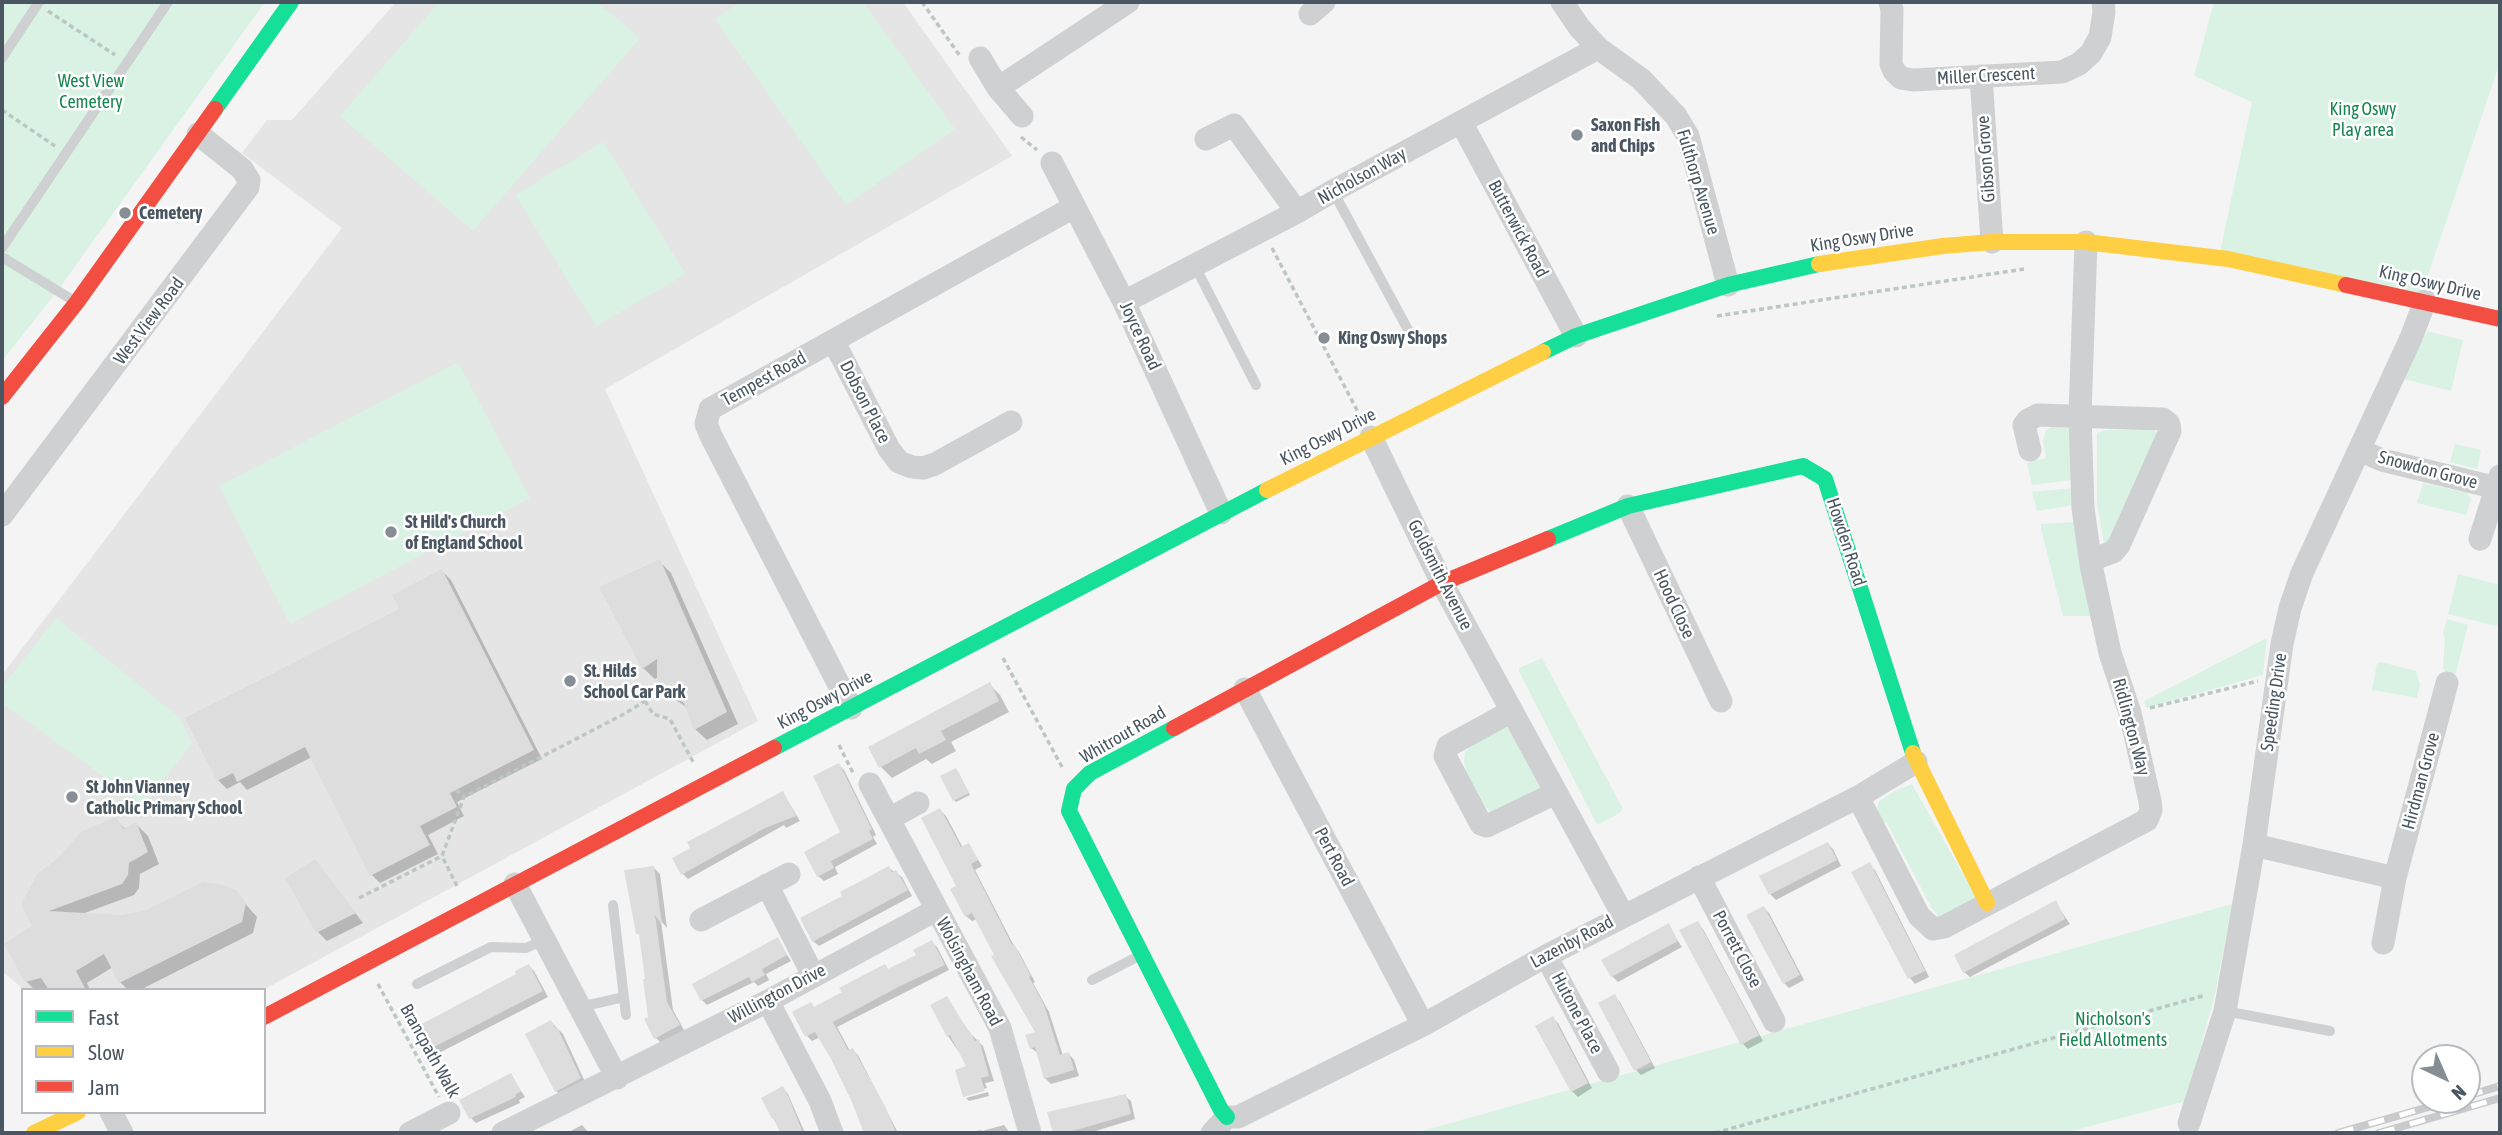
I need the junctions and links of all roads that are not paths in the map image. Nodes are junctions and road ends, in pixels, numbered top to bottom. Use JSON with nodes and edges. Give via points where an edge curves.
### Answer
{"nodes":[{"id":1,"x":168,"y":2,"type":"edge"},
{"id":2,"x":291,"y":2,"type":"edge"},
{"id":3,"x":1128,"y":2,"type":"edge"},
{"id":4,"x":1562,"y":2,"type":"edge"},
{"id":5,"x":1890,"y":2,"type":"edge"},
{"id":6,"x":2103,"y":2,"type":"edge"},
{"id":7,"x":38,"y":3,"type":"edge"},
{"id":8,"x":1598,"y":48,"type":"junction"},
{"id":9,"x":2,"y":58,"type":"edge"},
{"id":10,"x":980,"y":58,"type":"dead end"},
{"id":11,"x":1981,"y":76,"type":"junction"},
{"id":12,"x":998,"y":88,"type":"junction"},
{"id":13,"x":1022,"y":116,"type":"dead end"},
{"id":14,"x":1461,"y":122,"type":"junction"},
{"id":15,"x":198,"y":134,"type":"junction"},
{"id":16,"x":1206,"y":139,"type":"dead end"},
{"id":17,"x":1052,"y":163,"type":"dead end"},
{"id":18,"x":1333,"y":191,"type":"junction"},
{"id":19,"x":1074,"y":207,"type":"junction"},
{"id":20,"x":1297,"y":212,"type":"junction"},
{"id":21,"x":1992,"y":242,"type":"junction"},
{"id":22,"x":2086,"y":242,"type":"junction"},
{"id":23,"x":2,"y":248,"type":"edge"},
{"id":24,"x":2,"y":257,"type":"edge"},
{"id":25,"x":1195,"y":266,"type":"junction"},
{"id":26,"x":1728,"y":285,"type":"junction"},
{"id":27,"x":77,"y":302,"type":"junction"},
{"id":28,"x":1125,"y":302,"type":"junction"},
{"id":29,"x":2425,"y":302,"type":"junction"},
{"id":30,"x":2500,"y":319,"type":"edge"},
{"id":31,"x":1576,"y":336,"type":"junction"},
{"id":32,"x":1413,"y":340,"type":"dead end"},
{"id":33,"x":834,"y":341,"type":"junction"},
{"id":34,"x":1256,"y":385,"type":"dead end"},
{"id":35,"x":2,"y":397,"type":"edge"},
{"id":36,"x":2081,"y":415,"type":"junction"},
{"id":37,"x":1011,"y":422,"type":"dead end"},
{"id":38,"x":1362,"y":430,"type":"junction"},
{"id":39,"x":2029,"y":450,"type":"dead end"},
{"id":40,"x":2359,"y":450,"type":"junction"},
{"id":41,"x":2499,"y":482,"type":"edge"},
{"id":42,"x":1628,"y":506,"type":"junction"},
{"id":43,"x":1221,"y":513,"type":"junction"},
{"id":44,"x":2,"y":515,"type":"edge"},
{"id":45,"x":2480,"y":539,"type":"dead end"},
{"id":46,"x":2091,"y":560,"type":"junction"},
{"id":47,"x":1442,"y":583,"type":"junction"},
{"id":48,"x":2447,"y":683,"type":"dead end"},
{"id":49,"x":1245,"y":689,"type":"junction"},
{"id":50,"x":1721,"y":701,"type":"dead end"},
{"id":51,"x":851,"y":708,"type":"junction"},
{"id":52,"x":1512,"y":711,"type":"junction"},
{"id":53,"x":1916,"y":762,"type":"junction"},
{"id":54,"x":862,"y":779,"type":"road end"},
{"id":55,"x":1556,"y":793,"type":"junction"},
{"id":56,"x":1858,"y":797,"type":"junction"},
{"id":57,"x":918,"y":803,"type":"dead end"},
{"id":58,"x":888,"y":819,"type":"junction"},
{"id":59,"x":2254,"y":845,"type":"junction"},
{"id":60,"x":789,"y":874,"type":"dead end"},
{"id":61,"x":1699,"y":877,"type":"junction"},
{"id":62,"x":2395,"y":878,"type":"junction"},
{"id":63,"x":514,"y":884,"type":"junction"},
{"id":64,"x":767,"y":885,"type":"junction"},
{"id":65,"x":1987,"y":903,"type":"junction"},
{"id":66,"x":613,"y":905,"type":"dead end"},
{"id":67,"x":936,"y":910,"type":"junction"},
{"id":68,"x":1623,"y":915,"type":"junction"},
{"id":69,"x":701,"y":920,"type":"dead end"},
{"id":70,"x":544,"y":940,"type":"junction"},
{"id":71,"x":2383,"y":943,"type":"dead end"},
{"id":72,"x":1143,"y":955,"type":"junction"},
{"id":73,"x":1546,"y":956,"type":"junction"},
{"id":74,"x":813,"y":975,"type":"junction"},
{"id":75,"x":1091,"y":980,"type":"dead end"},
{"id":76,"x":416,"y":984,"type":"dead end"},
{"id":77,"x":624,"y":997,"type":"junction"},
{"id":78,"x":2226,"y":999,"type":"junction"},
{"id":79,"x":768,"y":1001,"type":"junction"},
{"id":80,"x":580,"y":1007,"type":"junction"},
{"id":81,"x":626,"y":1015,"type":"dead end"},
{"id":82,"x":266,"y":1016,"type":"edge"},
{"id":83,"x":1774,"y":1021,"type":"dead end"},
{"id":84,"x":1423,"y":1025,"type":"junction"},
{"id":85,"x":2330,"y":1031,"type":"dead end"},
{"id":86,"x":1608,"y":1071,"type":"dead end"},
{"id":87,"x":617,"y":1078,"type":"junction"},
{"id":88,"x":74,"y":1114,"type":"edge"},
{"id":89,"x":112,"y":1114,"type":"edge"},
{"id":90,"x":449,"y":1114,"type":"road end"},
{"id":91,"x":2189,"y":1123,"type":"dead end"},
{"id":92,"x":1220,"y":1125,"type":"edge"},
{"id":93,"x":34,"y":1133,"type":"edge"},
{"id":94,"x":122,"y":1133,"type":"edge"},
{"id":95,"x":411,"y":1133,"type":"edge"},
{"id":96,"x":503,"y":1133,"type":"edge"},
{"id":97,"x":832,"y":1133,"type":"edge"},
{"id":98,"x":1030,"y":1133,"type":"edge"}],
"edges":[{"from":1,"to":23,"type":"lane"},
{"from":2,"to":15,"type":"street"},
{"from":3,"to":12,"type":"street"},
{"from":4,"to":8,"type":"street","name":"Fulthorp Avenue"},
{"from":5,"to":11,"type":"street","name":"Miller Crescent","via":[[1891,64],[1901,78]]},
{"from":6,"to":11,"type":"street","name":"Miller Crescent","via":[[2100,37],[2079,64],[2062,72]]},
{"from":7,"to":9,"type":"lane"},
{"from":8,"to":14,"type":"street","name":"Nicholson Way"},
{"from":8,"to":26,"type":"street","name":"Fulthorp Avenue","via":[[1640,79],[1688,136]]},
{"from":10,"to":12,"type":"street"},
{"from":11,"to":21,"type":"street","name":"Gibson Grove"},
{"from":12,"to":13,"type":"street"},
{"from":14,"to":18,"type":"street","name":"Nicholson Way"},
{"from":14,"to":31,"type":"street","name":"Butterwick Road"},
{"from":15,"to":27,"type":"street"},
{"from":15,"to":44,"type":"street","name":"West View Road","via":[[242,169],[248,187]]},
{"from":16,"to":20,"type":"street","via":[[1234,125]]},
{"from":17,"to":19,"type":"street","name":"Joyce Road"},
{"from":18,"to":20,"type":"street","name":"Nicholson Way"},
{"from":18,"to":32,"type":"lane"},
{"from":19,"to":28,"type":"street","name":"Joyce Road"},
{"from":19,"to":33,"type":"street","name":"Tempest Road"},
{"from":20,"to":25,"type":"street","name":"Nicholson Way"},
{"from":21,"to":22,"type":"street","name":"King Oswy Drive"},
{"from":21,"to":26,"type":"street","name":"King Oswy Drive","via":[[1830,261]]},
{"from":22,"to":29,"type":"street","name":"King Oswy Drive","via":[[2228,259]]},
{"from":22,"to":36,"type":"street","name":"Ridlington Way"},
{"from":24,"to":27,"type":"lane"},
{"from":25,"to":28,"type":"street","name":"Nicholson Way"},
{"from":25,"to":34,"type":"lane"},
{"from":26,"to":31,"type":"street","name":"King Oswy Drive"},
{"from":27,"to":35,"type":"street"},
{"from":28,"to":43,"type":"street","name":"Joyce Road"},
{"from":29,"to":30,"type":"street","name":"King Oswy Drive"},
{"from":29,"to":40,"type":"street","name":"Speeding Drive"},
{"from":31,"to":38,"type":"street","name":"King Oswy Drive"},
{"from":33,"to":37,"type":"street","name":"Dobson Place","via":[[900,462],[923,468],[935,464]]},
{"from":33,"to":51,"type":"street","name":"Tempest Road","via":[[710,409],[706,424]]},
{"from":36,"to":39,"type":"street","via":[[2038,415],[2028,420],[2024,425]]},
{"from":36,"to":46,"type":"street","name":"Ridlington Way","via":[[2083,508]]},
{"from":36,"to":46,"type":"street","via":[[2164,419],[2170,431],[2119,545]]},
{"from":38,"to":43,"type":"street","name":"King Oswy Drive"},
{"from":38,"to":47,"type":"street","name":"Goldsmith Avenue"},
{"from":40,"to":41,"type":"street","name":"Snowdon Grove","via":[[2382,460]]},
{"from":40,"to":59,"type":"street","name":"Speeding Drive","via":[[2290,608]]},
{"from":41,"to":45,"type":"street","name":"Snowdon Grove"},
{"from":42,"to":47,"type":"street","name":"Howden Road"},
{"from":42,"to":50,"type":"street","name":"Hood Close"},
{"from":42,"to":53,"type":"street","name":"Howden Road","via":[[1803,466],[1825,479]]},
{"from":43,"to":51,"type":"street","name":"King Oswy Drive"},
{"from":46,"to":65,"type":"street","name":"Ridlington Way","via":[[2151,810],[2147,820]]},
{"from":47,"to":49,"type":"street","name":"Whitrout Road"},
{"from":47,"to":52,"type":"street","name":"Goldsmith Avenue"},
{"from":48,"to":62,"type":"street","name":"Hirdman Grove"},
{"from":49,"to":72,"type":"street","name":"Whitrout Road","via":[[1090,773],[1074,789],[1069,811]]},
{"from":49,"to":84,"type":"street","name":"Pert Road"},
{"from":51,"to":63,"type":"street","name":"King Oswy Drive"},
{"from":52,"to":55,"type":"street","name":"Goldsmith Avenue"},
{"from":52,"to":55,"type":"street","via":[[1448,746],[1445,756],[1481,824],[1487,826]]},
{"from":53,"to":56,"type":"street","name":"Lazenby Road"},
{"from":53,"to":65,"type":"street","name":"Howden Road"},
{"from":54,"to":58,"type":"street","name":"Wolsingham Road"},
{"from":55,"to":68,"type":"street","name":"Goldsmith Avenue"},
{"from":56,"to":61,"type":"street","name":"Lazenby Road"},
{"from":56,"to":65,"type":"street","name":"Ridlington Way","via":[[1925,923],[1933,929],[1944,927]]},
{"from":57,"to":58,"type":"street"},
{"from":58,"to":67,"type":"street","name":"Wolsingham Road"},
{"from":59,"to":62,"type":"street"},
{"from":59,"to":78,"type":"street","name":"Speeding Drive"},
{"from":60,"to":64,"type":"street"},
{"from":61,"to":68,"type":"street","name":"Lazenby Road"},
{"from":61,"to":83,"type":"street","name":"Porrett Close"},
{"from":62,"to":71,"type":"street","name":"Hirdman Grove"},
{"from":63,"to":70,"type":"street"},
{"from":63,"to":82,"type":"street","name":"King Oswy Drive"},
{"from":64,"to":69,"type":"street"},
{"from":64,"to":74,"type":"street"},
{"from":66,"to":77,"type":"lane"},
{"from":67,"to":74,"type":"street","name":"Willington Drive"},
{"from":67,"to":98,"type":"street","name":"Wolsingham Road","via":[[1000,1028]]},
{"from":68,"to":73,"type":"street","name":"Lazenby Road"},
{"from":70,"to":76,"type":"lane","via":[[526,948],[491,947]]},
{"from":70,"to":80,"type":"street"},
{"from":72,"to":75,"type":"lane"},
{"from":72,"to":92,"type":"street","name":"Whitrout Road","via":[[1222,1110]]},
{"from":73,"to":84,"type":"street","name":"Lazenby Road"},
{"from":73,"to":86,"type":"street","name":"Hutone Place"},
{"from":74,"to":79,"type":"street","name":"Willington Drive"},
{"from":77,"to":80,"type":"lane"},
{"from":77,"to":81,"type":"lane"},
{"from":78,"to":85,"type":"lane"},
{"from":78,"to":91,"type":"street","name":"Speeding Drive"},
{"from":79,"to":87,"type":"street","name":"Willington Drive"},
{"from":79,"to":97,"type":"street"},
{"from":80,"to":87,"type":"street"},
{"from":84,"to":92,"type":"street","name":"Lazenby Road"},
{"from":87,"to":96,"type":"street","name":"Willington Drive"},
{"from":88,"to":93,"type":"street"},
{"from":89,"to":94,"type":"street"},
{"from":90,"to":95,"type":"street"}]}
